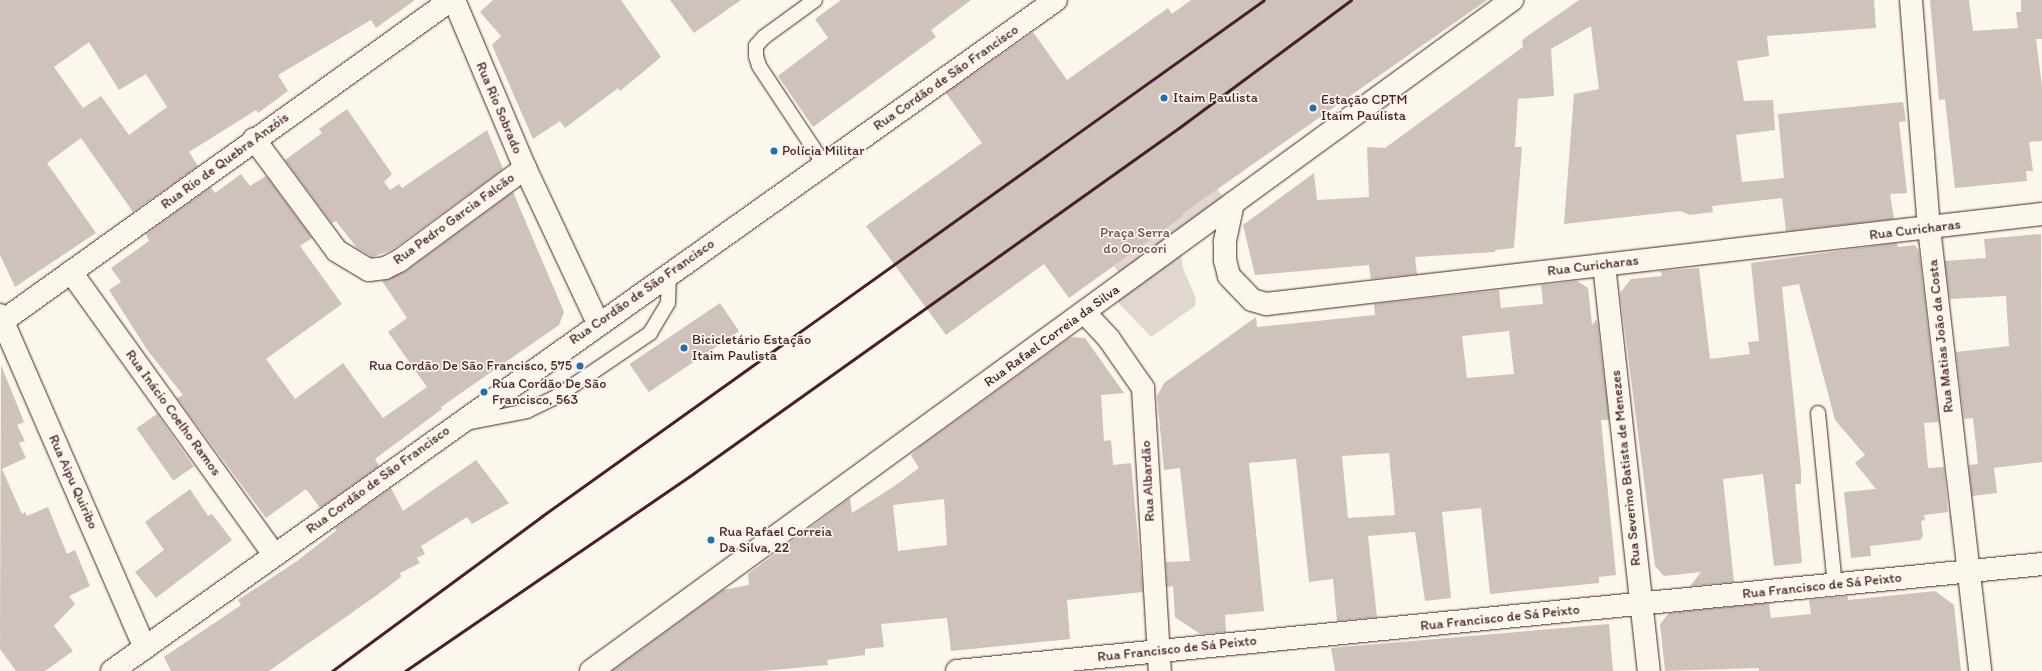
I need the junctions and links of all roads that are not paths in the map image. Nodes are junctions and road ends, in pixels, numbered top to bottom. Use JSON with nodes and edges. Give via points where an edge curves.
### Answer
{"nodes":[{"id":1,"x":451,"y":0,"type":"edge"},
{"id":2,"x":454,"y":0,"type":"edge"},
{"id":3,"x":815,"y":0,"type":"edge"},
{"id":4,"x":1512,"y":0,"type":"edge"},
{"id":5,"x":1911,"y":0,"type":"edge"},
{"id":6,"x":1044,"y":4,"type":"edge"},
{"id":7,"x":254,"y":139,"type":"junction"},
{"id":8,"x":824,"y":164,"type":"junction"},
{"id":9,"x":525,"y":168,"type":"junction"},
{"id":10,"x":1233,"y":203,"type":"junction"},
{"id":11,"x":2042,"y":214,"type":"edge"},
{"id":12,"x":1929,"y":228,"type":"junction"},
{"id":13,"x":1604,"y":265,"type":"junction"},
{"id":14,"x":71,"y":272,"type":"junction"},
{"id":15,"x":669,"y":273,"type":"junction"},
{"id":16,"x":1084,"y":312,"type":"junction"},
{"id":17,"x":1,"y":320,"type":"edge"},
{"id":18,"x":598,"y":323,"type":"junction"},
{"id":19,"x":1818,"y":413,"type":"dead end"},
{"id":20,"x":453,"y":426,"type":"junction"},
{"id":21,"x":274,"y":555,"type":"junction"},
{"id":22,"x":2042,"y":564,"type":"edge"},
{"id":23,"x":1968,"y":572,"type":"junction"},
{"id":24,"x":1835,"y":585,"type":"junction"},
{"id":25,"x":1640,"y":604,"type":"junction"},
{"id":26,"x":145,"y":648,"type":"junction"},
{"id":27,"x":1159,"y":661,"type":"edge"},
{"id":28,"x":112,"y":671,"type":"edge"},
{"id":29,"x":591,"y":671,"type":"edge"},
{"id":30,"x":957,"y":671,"type":"edge"},
{"id":31,"x":1649,"y":671,"type":"edge"},
{"id":32,"x":1980,"y":671,"type":"edge"}],
"edges":[{"from":1,"to":7,"type":"street","name":"Rua Rio de Quebra Anzóis"},
{"from":2,"to":9,"type":"street","name":"Rua Rio Sobrado"},
{"from":3,"to":8,"type":"lane","via":[[764,37],[756,46],[756,56],[759,66]]},
{"from":4,"to":10,"type":"street","name":"Rua Rafael Correia da Silva"},
{"from":5,"to":12,"type":"street","name":"Rua Matias João da Costa"},
{"from":6,"to":8,"type":"street","name":"Rua Cordão de São Francisco"},
{"from":7,"to":9,"type":"street","name":"Rua Pedro Garcia Falcão","via":[[337,251],[369,270],[385,268],[399,261]]},
{"from":7,"to":14,"type":"street","name":"Rua Rio de Quebra Anzóis"},
{"from":8,"to":15,"type":"street","name":"Rua Cordão de São Francisco"},
{"from":9,"to":18,"type":"street","name":"Rua Rio Sobrado"},
{"from":10,"to":13,"type":"street","name":"Rua Curicharas","via":[[1225,242],[1225,260],[1229,276],[1252,300],[1266,304]]},
{"from":10,"to":16,"type":"street","name":"Rua Rafael Correia da Silva"},
{"from":11,"to":12,"type":"street","name":"Rua Curicharas"},
{"from":12,"to":13,"type":"street","name":"Rua Curicharas"},
{"from":12,"to":23,"type":"street","name":"Rua Matias João da Costa"},
{"from":13,"to":25,"type":"street","name":"Rua Severino Batista de Menezes"},
{"from":14,"to":17,"type":"street","name":"Rua Rio de Quebra Anzóis"},
{"from":14,"to":21,"type":"street","name":"Rua Inácio Coelho Ramos"},
{"from":15,"to":18,"type":"street","name":"Rua Cordão de São Francisco"},
{"from":15,"to":20,"type":"lane","via":[[668,303],[650,333],[556,398],[526,411]]},
{"from":16,"to":27,"type":"street","name":"Rua Albardão","via":[[1109,339],[1143,388]]},
{"from":16,"to":29,"type":"street","name":"Rua Rafael Correia da Silva"},
{"from":17,"to":26,"type":"street","name":"Rua Aipu Quiribo"},
{"from":18,"to":20,"type":"street","name":"Rua Cordão de São Francisco"},
{"from":19,"to":24,"type":"lane"},
{"from":20,"to":21,"type":"street","name":"Rua Cordão de São Francisco"},
{"from":21,"to":26,"type":"street","name":"Rua Cordão de São Francisco"},
{"from":22,"to":23,"type":"street","name":"Rua Francisco de Sá Peixto"},
{"from":23,"to":24,"type":"street","name":"Rua Francisco de Sá Peixto"},
{"from":23,"to":32,"type":"street","name":"Rua Matias João da Costa"},
{"from":24,"to":25,"type":"street","name":"Rua Francisco de Sá Peixto"},
{"from":25,"to":27,"type":"street","name":"Rua Francisco de Sá Peixto"},
{"from":25,"to":31,"type":"street","name":"Rua Severino Batista de Menezes"},
{"from":26,"to":28,"type":"street","name":"Rua Cordão de São Francisco"},
{"from":27,"to":30,"type":"street","name":"Rua Francisco de Sá Peixto"}]}
